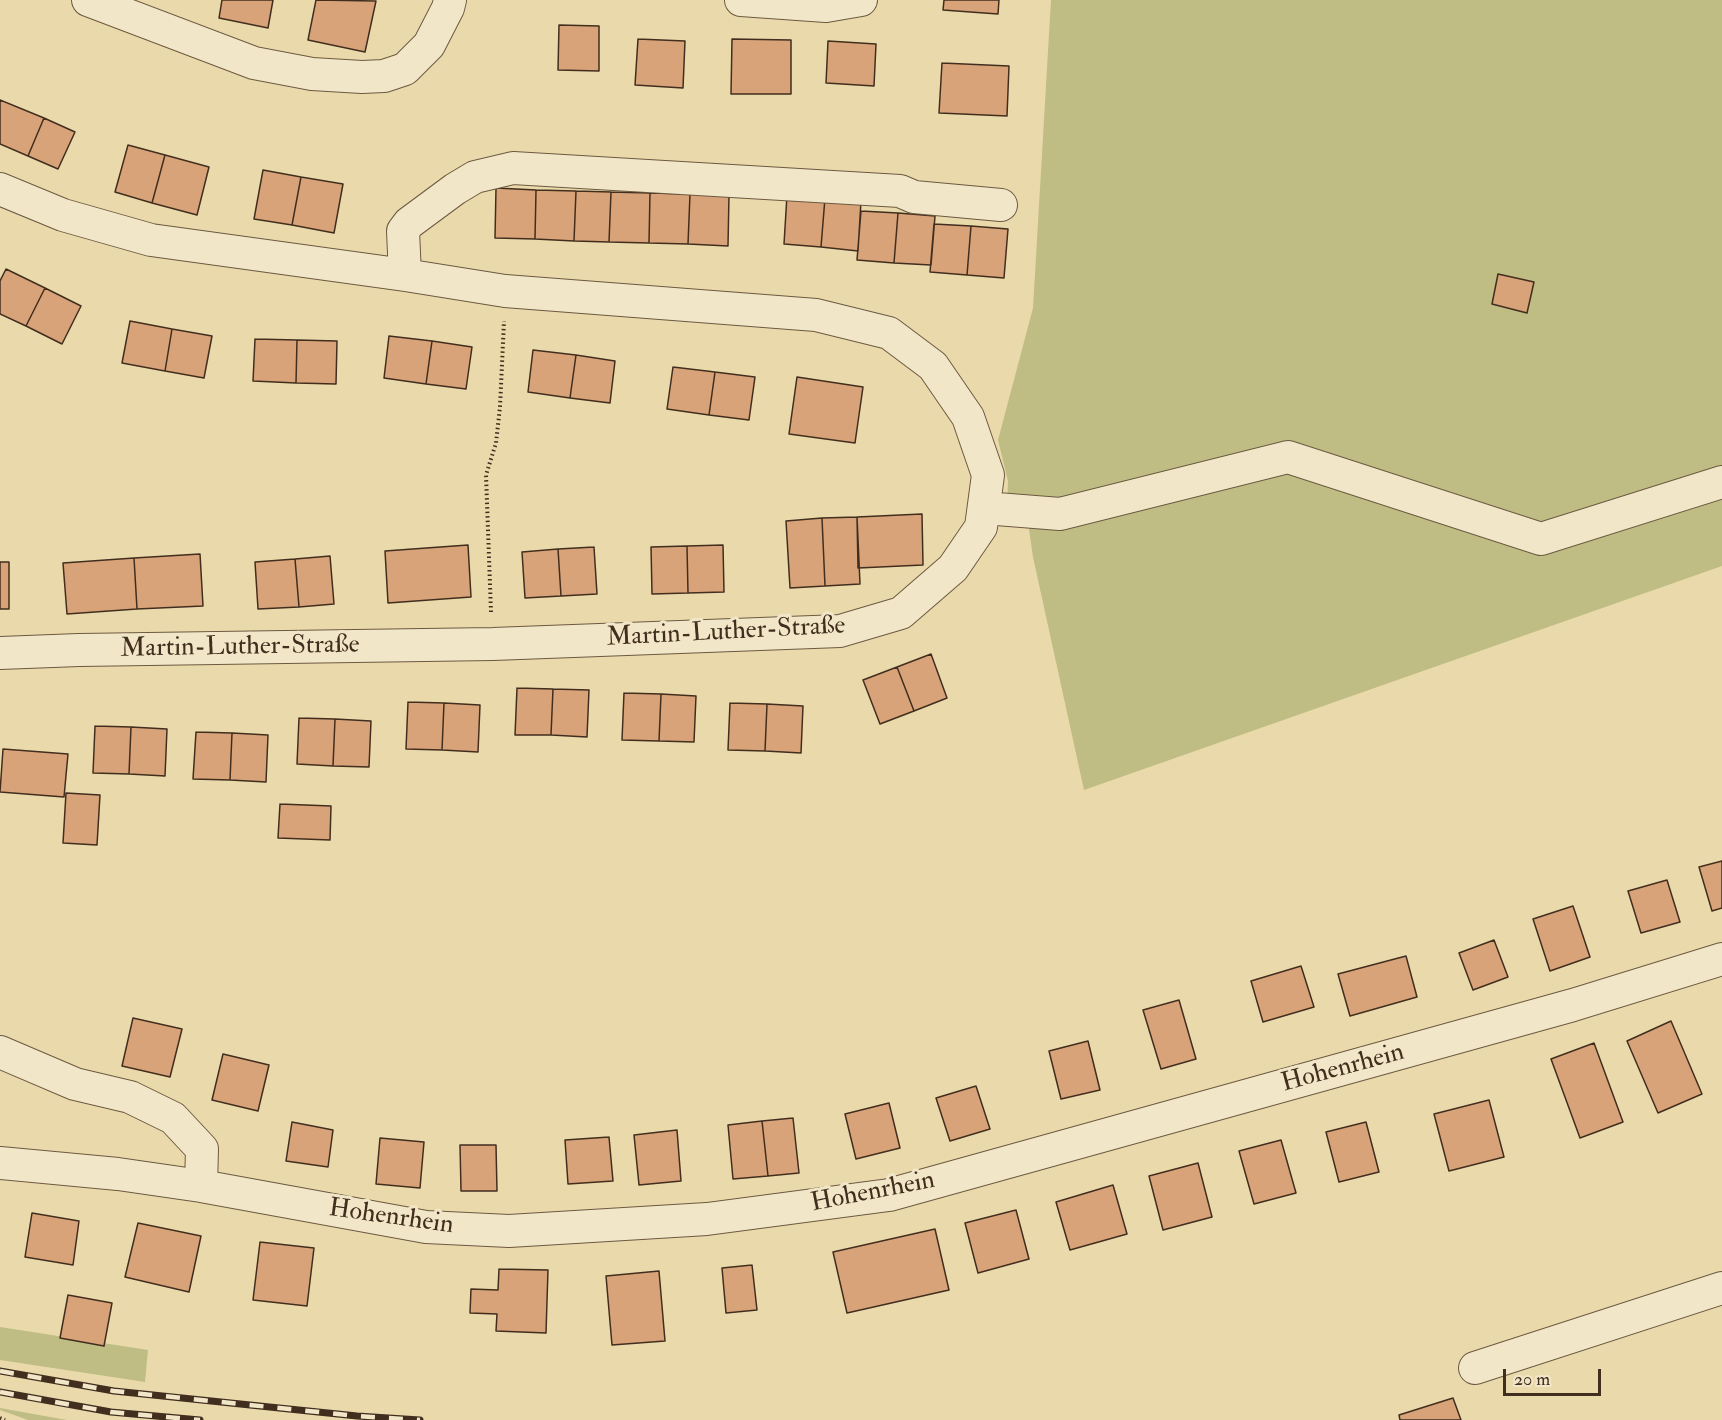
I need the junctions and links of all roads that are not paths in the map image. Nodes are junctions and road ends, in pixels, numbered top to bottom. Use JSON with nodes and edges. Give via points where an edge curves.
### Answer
{"nodes":[{"id":1,"x":88,"y":0,"type":"edge"},
{"id":2,"x":450,"y":0,"type":"edge"},
{"id":3,"x":741,"y":0,"type":"edge"},
{"id":4,"x":861,"y":0,"type":"edge"},
{"id":5,"x":0,"y":189,"type":"edge"},
{"id":6,"x":1001,"y":205,"type":"dead end"},
{"id":7,"x":405,"y":275,"type":"junction"},
{"id":8,"x":1722,"y":482,"type":"edge"},
{"id":9,"x":984,"y":508,"type":"junction"},
{"id":10,"x":0,"y":653,"type":"edge"},
{"id":11,"x":1722,"y":959,"type":"edge"},
{"id":12,"x":0,"y":1052,"type":"edge"},
{"id":13,"x":0,"y":1163,"type":"edge"},
{"id":14,"x":201,"y":1186,"type":"junction"},
{"id":15,"x":1722,"y":1288,"type":"edge"},
{"id":16,"x":1475,"y":1368,"type":"dead end"}],
"edges":[{"from":1,"to":2,"type":"street","via":[[254,63],[312,74],[362,77],[405,69],[429,45]]},
{"from":3,"to":4,"type":"street","via":[[826,6]]},
{"from":5,"to":7,"type":"street","name":"Martin-Luther-Straße","via":[[63,215],[151,240]]},
{"from":6,"to":7,"type":"street","via":[[914,197],[900,191],[513,168],[475,177],[409,223],[403,231]]},
{"from":7,"to":9,"type":"street","name":"Martin-Luther-Straße","via":[[505,291],[816,315],[889,333],[933,366],[968,417],[988,475]]},
{"from":8,"to":9,"type":"street","via":[[1541,539],[1288,457],[1060,513]]},
{"from":9,"to":10,"type":"street","name":"Martin-Luther-Straße","via":[[981,527],[953,568],[902,613],[840,631],[493,644]]},
{"from":11,"to":14,"type":"street","name":"Hohenrhein","via":[[1573,1005],[889,1195],[707,1219],[509,1231],[426,1227]]},
{"from":12,"to":14,"type":"street","via":[[75,1084],[130,1097],[173,1118],[202,1149]]},
{"from":13,"to":14,"type":"street","name":"Hohenrhein"},
{"from":15,"to":16,"type":"street"}]}
